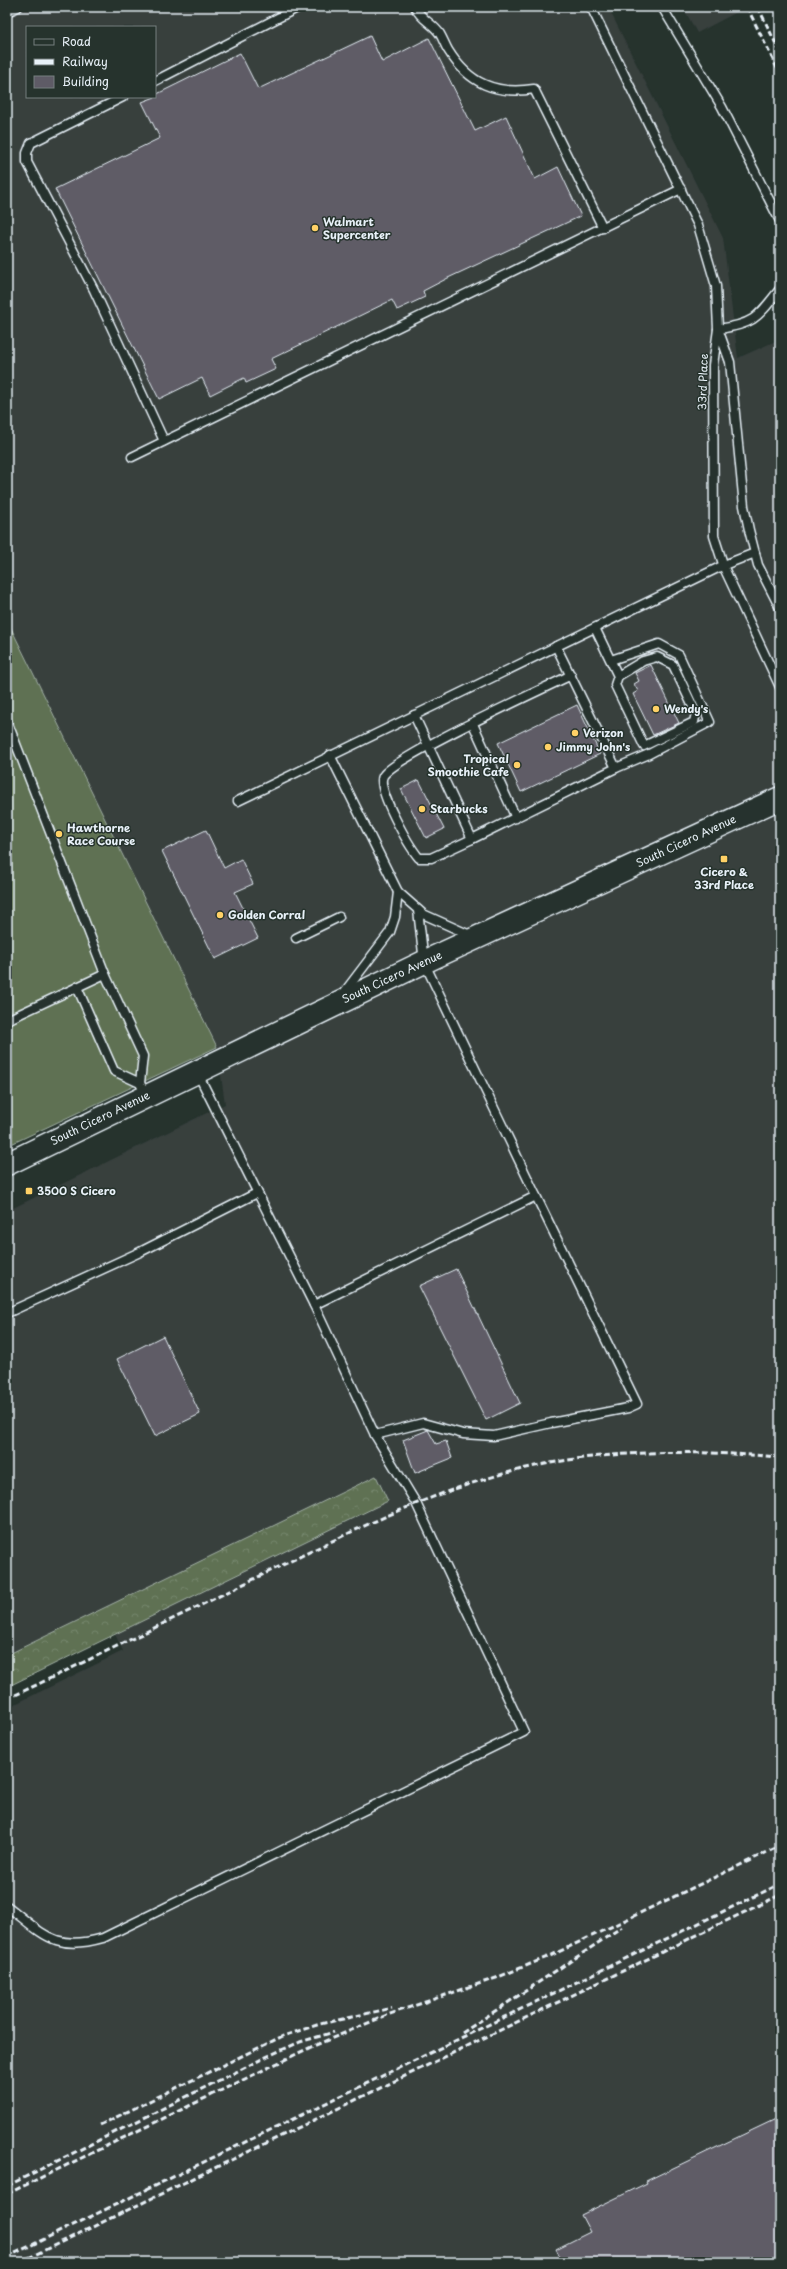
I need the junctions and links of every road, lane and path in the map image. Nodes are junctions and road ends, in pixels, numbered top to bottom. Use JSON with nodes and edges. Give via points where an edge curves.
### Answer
{"nodes":[{"id":1,"x":18,"y":7,"type":"edge"},
{"id":2,"x":300,"y":7,"type":"edge"},
{"id":3,"x":415,"y":7,"type":"edge"},
{"id":4,"x":591,"y":7,"type":"edge"},
{"id":5,"x":662,"y":7,"type":"edge"},
{"id":6,"x":7,"y":12,"type":"edge"},
{"id":7,"x":156,"y":79,"type":"edge"},
{"id":8,"x":121,"y":98,"type":"edge"},
{"id":9,"x":681,"y":189,"type":"junction"},
{"id":10,"x":780,"y":221,"type":"edge"},
{"id":11,"x":603,"y":228,"type":"junction"},
{"id":12,"x":780,"y":289,"type":"edge"},
{"id":13,"x":718,"y":329,"type":"junction"},
{"id":14,"x":164,"y":441,"type":"junction"},
{"id":15,"x":132,"y":457,"type":"dead end"},
{"id":16,"x":755,"y":553,"type":"junction"},
{"id":17,"x":724,"y":565,"type":"junction"},
{"id":18,"x":780,"y":608,"type":"edge"},
{"id":19,"x":595,"y":628,"type":"junction"},
{"id":20,"x":556,"y":646,"type":"junction"},
{"id":21,"x":611,"y":660,"type":"junction"},
{"id":22,"x":570,"y":675,"type":"junction"},
{"id":23,"x":618,"y":676,"type":"junction"},
{"id":24,"x":780,"y":687,"type":"edge"},
{"id":25,"x":414,"y":715,"type":"junction"},
{"id":26,"x":7,"y":721,"type":"edge"},
{"id":27,"x":472,"y":724,"type":"junction"},
{"id":28,"x":429,"y":746,"type":"junction"},
{"id":29,"x":330,"y":756,"type":"junction"},
{"id":30,"x":616,"y":768,"type":"junction"},
{"id":31,"x":780,"y":798,"type":"edge"},
{"id":32,"x":238,"y":801,"type":"dead end"},
{"id":33,"x":516,"y":818,"type":"junction"},
{"id":34,"x":472,"y":839,"type":"junction"},
{"id":35,"x":398,"y":892,"type":"junction"},
{"id":36,"x":418,"y":910,"type":"junction"},
{"id":37,"x":339,"y":917,"type":"dead end"},
{"id":38,"x":296,"y":938,"type":"dead end"},
{"id":39,"x":476,"y":938,"type":"junction"},
{"id":40,"x":424,"y":962,"type":"junction"},
{"id":41,"x":105,"y":974,"type":"junction"},
{"id":42,"x":77,"y":987,"type":"junction"},
{"id":43,"x":335,"y":1004,"type":"junction"},
{"id":44,"x":7,"y":1020,"type":"edge"},
{"id":45,"x":196,"y":1071,"type":"junction"},
{"id":46,"x":143,"y":1090,"type":"junction"},
{"id":47,"x":7,"y":1164,"type":"edge"},
{"id":48,"x":257,"y":1193,"type":"junction"},
{"id":49,"x":536,"y":1196,"type":"junction"},
{"id":50,"x":314,"y":1305,"type":"junction"},
{"id":51,"x":7,"y":1313,"type":"edge"},
{"id":52,"x":375,"y":1434,"type":"junction"},
{"id":53,"x":7,"y":1906,"type":"edge"}],
"edges":[{"from":1,"to":6,"type":"lane"},
{"from":2,"to":7,"type":"lane"},
{"from":3,"to":11,"type":"lane","via":[[419,16],[440,32],[448,50],[473,79],[495,89],[534,89]]},
{"from":4,"to":9,"type":"lane"},
{"from":5,"to":10,"type":"lane","via":[[722,107]]},
{"from":8,"to":14,"type":"lane","via":[[31,144],[27,162],[94,290]]},
{"from":9,"to":11,"type":"lane"},
{"from":9,"to":13,"type":"lane","via":[[698,224],[716,286]]},
{"from":11,"to":14,"type":"lane"},
{"from":12,"to":13,"type":"lane","via":[[755,319],[741,326]]},
{"from":13,"to":16,"type":"lane","name":"33rd Place","via":[[730,362],[744,506]]},
{"from":13,"to":17,"type":"lane","name":"33rd Place","via":[[713,365],[714,536]]},
{"from":14,"to":15,"type":"lane"},
{"from":16,"to":17,"type":"lane"},
{"from":16,"to":18,"type":"lane","name":"33rd Place","via":[[758,565]]},
{"from":17,"to":19,"type":"lane"},
{"from":17,"to":24,"type":"lane","name":"33rd Place"},
{"from":19,"to":20,"type":"lane"},
{"from":19,"to":21,"type":"lane"},
{"from":20,"to":22,"type":"lane"},
{"from":20,"to":25,"type":"lane"},
{"from":21,"to":23,"type":"lane"},
{"from":21,"to":30,"type":"lane","via":[[659,644],[679,655],[710,722]]},
{"from":22,"to":27,"type":"lane"},
{"from":22,"to":30,"type":"lane"},
{"from":23,"to":23,"type":"lane","via":[[615,684],[644,746],[694,722],[696,713],[673,665],[657,657],[643,661]]},
{"from":25,"to":28,"type":"lane"},
{"from":25,"to":29,"type":"lane"},
{"from":26,"to":41,"type":"lane"},
{"from":27,"to":28,"type":"lane"},
{"from":27,"to":33,"type":"lane"},
{"from":28,"to":34,"type":"lane"},
{"from":28,"to":34,"type":"lane","via":[[394,765],[383,777],[382,788],[410,847],[419,858],[431,858]]},
{"from":29,"to":32,"type":"lane"},
{"from":29,"to":35,"type":"lane"},
{"from":30,"to":33,"type":"lane"},
{"from":31,"to":39,"type":"main road","name":"South Cicero Avenue"},
{"from":33,"to":34,"type":"lane"},
{"from":35,"to":36,"type":"lane"},
{"from":35,"to":43,"type":"lane","via":[[390,932]]},
{"from":36,"to":39,"type":"lane"},
{"from":36,"to":40,"type":"lane"},
{"from":37,"to":38,"type":"lane"},
{"from":39,"to":40,"type":"main road","name":"South Cicero Avenue"},
{"from":40,"to":43,"type":"main road","name":"South Cicero Avenue"},
{"from":40,"to":49,"type":"lane"},
{"from":41,"to":42,"type":"lane"},
{"from":41,"to":46,"type":"lane","via":[[143,1056]]},
{"from":42,"to":44,"type":"lane"},
{"from":42,"to":46,"type":"lane","via":[[114,1071]]},
{"from":43,"to":45,"type":"main road","name":"South Cicero Avenue"},
{"from":45,"to":46,"type":"main road","name":"South Cicero Avenue"},
{"from":45,"to":48,"type":"lane"},
{"from":46,"to":47,"type":"main road","name":"South Cicero Avenue"},
{"from":48,"to":50,"type":"lane"},
{"from":48,"to":51,"type":"lane","via":[[140,1252]]},
{"from":49,"to":50,"type":"lane"},
{"from":49,"to":52,"type":"lane","via":[[637,1404],[494,1436],[463,1434],[423,1423]]},
{"from":50,"to":52,"type":"lane"},
{"from":52,"to":53,"type":"lane","via":[[416,1503],[524,1732],[103,1938],[85,1943],[65,1944],[47,1936]]}]}
